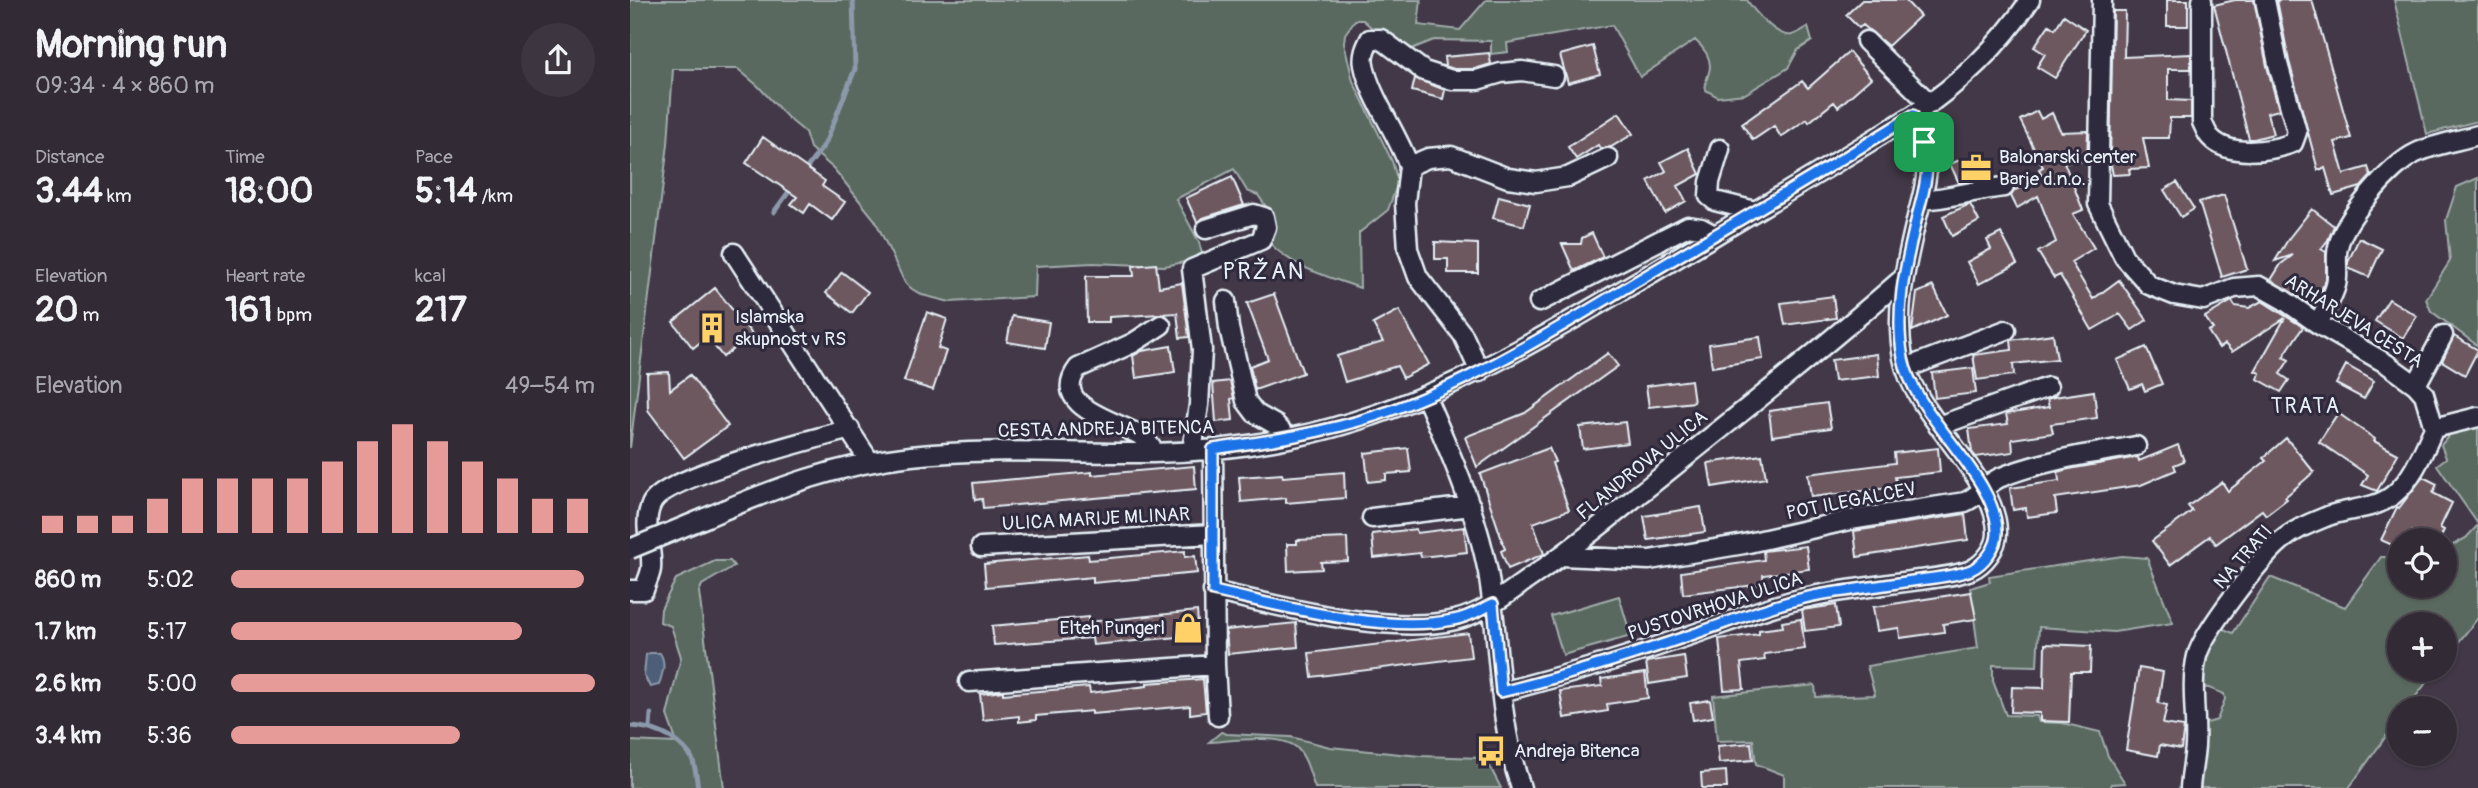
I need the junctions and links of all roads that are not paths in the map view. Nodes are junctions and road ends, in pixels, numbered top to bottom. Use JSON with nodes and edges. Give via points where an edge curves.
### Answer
{"nodes":[{"id":1,"x":2031,"y":0,"type":"edge"},
{"id":2,"x":2102,"y":0,"type":"edge"},
{"id":3,"x":2202,"y":0,"type":"edge"},
{"id":4,"x":2264,"y":0,"type":"edge"},
{"id":5,"x":1866,"y":41,"type":"dead end"},
{"id":6,"x":1554,"y":76,"type":"dead end"},
{"id":7,"x":1930,"y":104,"type":"junction"},
{"id":8,"x":1913,"y":115,"type":"junction"},
{"id":9,"x":2478,"y":135,"type":"edge"},
{"id":10,"x":1720,"y":149,"type":"dead end"},
{"id":11,"x":1608,"y":159,"type":"dead end"},
{"id":12,"x":1409,"y":166,"type":"junction"},
{"id":13,"x":2004,"y":187,"type":"dead end"},
{"id":14,"x":1922,"y":200,"type":"junction"},
{"id":15,"x":1755,"y":211,"type":"junction"},
{"id":16,"x":1206,"y":229,"type":"dead end"},
{"id":17,"x":1714,"y":235,"type":"junction"},
{"id":18,"x":734,"y":253,"type":"dead end"},
{"id":19,"x":1902,"y":279,"type":"junction"},
{"id":20,"x":1226,"y":301,"type":"dead end"},
{"id":21,"x":1539,"y":302,"type":"dead end"},
{"id":22,"x":2318,"y":324,"type":"junction"},
{"id":23,"x":1161,"y":325,"type":"dead end"},
{"id":24,"x":2006,"y":330,"type":"dead end"},
{"id":25,"x":2443,"y":335,"type":"dead end"},
{"id":26,"x":1906,"y":368,"type":"junction"},
{"id":27,"x":1479,"y":372,"type":"junction"},
{"id":28,"x":2416,"y":385,"type":"junction"},
{"id":29,"x":2048,"y":387,"type":"dead end"},
{"id":30,"x":1426,"y":397,"type":"junction"},
{"id":31,"x":2478,"y":417,"type":"edge"},
{"id":32,"x":1938,"y":426,"type":"junction"},
{"id":33,"x":2434,"y":428,"type":"junction"},
{"id":34,"x":850,"y":429,"type":"junction"},
{"id":35,"x":1288,"y":438,"type":"junction"},
{"id":36,"x":2136,"y":446,"type":"dead end"},
{"id":37,"x":1213,"y":449,"type":"junction"},
{"id":38,"x":1192,"y":451,"type":"junction"},
{"id":39,"x":1156,"y":453,"type":"junction"},
{"id":40,"x":870,"y":462,"type":"junction"},
{"id":41,"x":1982,"y":487,"type":"junction"},
{"id":42,"x":1471,"y":506,"type":"junction"},
{"id":43,"x":1372,"y":518,"type":"dead end"},
{"id":44,"x":1213,"y":534,"type":"junction"},
{"id":45,"x":981,"y":547,"type":"dead end"},
{"id":46,"x":630,"y":549,"type":"edge"},
{"id":47,"x":1562,"y":556,"type":"junction"},
{"id":48,"x":630,"y":590,"type":"edge"},
{"id":49,"x":1213,"y":591,"type":"junction"},
{"id":50,"x":1493,"y":604,"type":"junction"},
{"id":51,"x":1215,"y":665,"type":"junction"},
{"id":52,"x":970,"y":682,"type":"dead end"},
{"id":53,"x":1501,"y":692,"type":"junction"},
{"id":54,"x":1218,"y":716,"type":"dead end"},
{"id":55,"x":1521,"y":788,"type":"edge"},
{"id":56,"x":2190,"y":788,"type":"edge"}],
"edges":[{"from":1,"to":7,"type":"street","name":"CESTA ANDREJA BITENCA","via":[[1982,59]]},
{"from":2,"to":22,"type":"street","name":"ARHARJEVA CESTA","via":[[2098,204],[2124,257],[2149,285],[2174,295],[2203,300],[2234,288],[2259,286]]},
{"from":3,"to":4,"type":"street","via":[[2202,122],[2210,137],[2225,147],[2252,151],[2293,143],[2297,132]]},
{"from":5,"to":7,"type":"street"},
{"from":6,"to":12,"type":"street","via":[[1522,71],[1452,80],[1424,71],[1381,39],[1370,39],[1364,49],[1364,64]]},
{"from":7,"to":8,"type":"street","name":"CESTA ANDREJA BITENCA"},
{"from":8,"to":14,"type":"street","via":[[1926,154]]},
{"from":8,"to":15,"type":"street","name":"CESTA ANDREJA BITENCA"},
{"from":9,"to":22,"type":"street","via":[[2413,155],[2369,194],[2342,236],[2336,285]]},
{"from":10,"to":15,"type":"street","via":[[1709,195],[1715,201]]},
{"from":11,"to":12,"type":"street","via":[[1568,177],[1536,182],[1508,178],[1451,156]]},
{"from":12,"to":27,"type":"street","via":[[1405,203],[1408,250],[1418,277],[1463,335]]},
{"from":13,"to":14,"type":"street"},
{"from":14,"to":19,"type":"street"},
{"from":15,"to":17,"type":"street","name":"CESTA ANDREJA BITENCA"},
{"from":16,"to":38,"type":"street","via":[[1254,214],[1264,217],[1266,227],[1261,240],[1192,269],[1202,350]]},
{"from":17,"to":21,"type":"street","via":[[1688,226]]},
{"from":17,"to":27,"type":"street","name":"CESTA ANDREJA BITENCA"},
{"from":18,"to":34,"type":"street"},
{"from":19,"to":26,"type":"street","via":[[1899,318]]},
{"from":19,"to":47,"type":"street","name":"FLANDROVA ULICA"},
{"from":20,"to":35,"type":"street","via":[[1246,401]]},
{"from":22,"to":28,"type":"street","name":"ARHARJEVA CESTA"},
{"from":23,"to":39,"type":"street","via":[[1078,368],[1070,384],[1074,397],[1087,410],[1144,438]]},
{"from":24,"to":26,"type":"street"},
{"from":25,"to":28,"type":"street"},
{"from":26,"to":32,"type":"street"},
{"from":27,"to":30,"type":"street","name":"CESTA ANDREJA BITENCA"},
{"from":28,"to":33,"type":"street","name":"ARHARJEVA CESTA","via":[[2424,394]]},
{"from":29,"to":32,"type":"street"},
{"from":30,"to":35,"type":"street","name":"CESTA ANDREJA BITENCA"},
{"from":30,"to":42,"type":"street"},
{"from":31,"to":33,"type":"street"},
{"from":32,"to":41,"type":"street"},
{"from":33,"to":56,"type":"street","name":"NA TRATI","via":[[2418,462],[2395,494],[2298,528],[2280,541],[2206,635],[2194,678]]},
{"from":34,"to":40,"type":"street"},
{"from":34,"to":48,"type":"street","via":[[727,465],[660,493],[648,513],[651,572],[644,590]]},
{"from":35,"to":37,"type":"street","name":"CESTA ANDREJA BITENCA"},
{"from":36,"to":41,"type":"street","name":"POT ILEGALCEV","via":[[2051,461]]},
{"from":37,"to":38,"type":"street","name":"CESTA ANDREJA BITENCA"},
{"from":37,"to":44,"type":"street"},
{"from":38,"to":39,"type":"street","name":"CESTA ANDREJA BITENCA"},
{"from":39,"to":40,"type":"street","name":"CESTA ANDREJA BITENCA","via":[[951,453]]},
{"from":40,"to":46,"type":"street","name":"CESTA ANDREJA BITENCA","bridge":true,"via":[[800,480]]},
{"from":41,"to":47,"type":"street","name":"POT ILEGALCEV","via":[[1976,497],[1965,502],[1650,560]]},
{"from":41,"to":53,"type":"street","name":"PUSTOVRHOVA ULICA","via":[[1997,523],[1996,544],[1971,570],[1814,595],[1619,660]]},
{"from":42,"to":43,"type":"street"},
{"from":42,"to":50,"type":"street"},
{"from":44,"to":45,"type":"street","name":"ULICA MARIJE MLINAR"},
{"from":44,"to":49,"type":"street"},
{"from":47,"to":50,"type":"street","name":"FLANDROVA ULICA"},
{"from":49,"to":50,"type":"street","name":"FLANDROVA ULICA","via":[[1357,620],[1418,625],[1455,620]]},
{"from":49,"to":51,"type":"street"},
{"from":50,"to":53,"type":"street"},
{"from":51,"to":52,"type":"street"},
{"from":51,"to":54,"type":"street"},
{"from":53,"to":55,"type":"street"}]}
